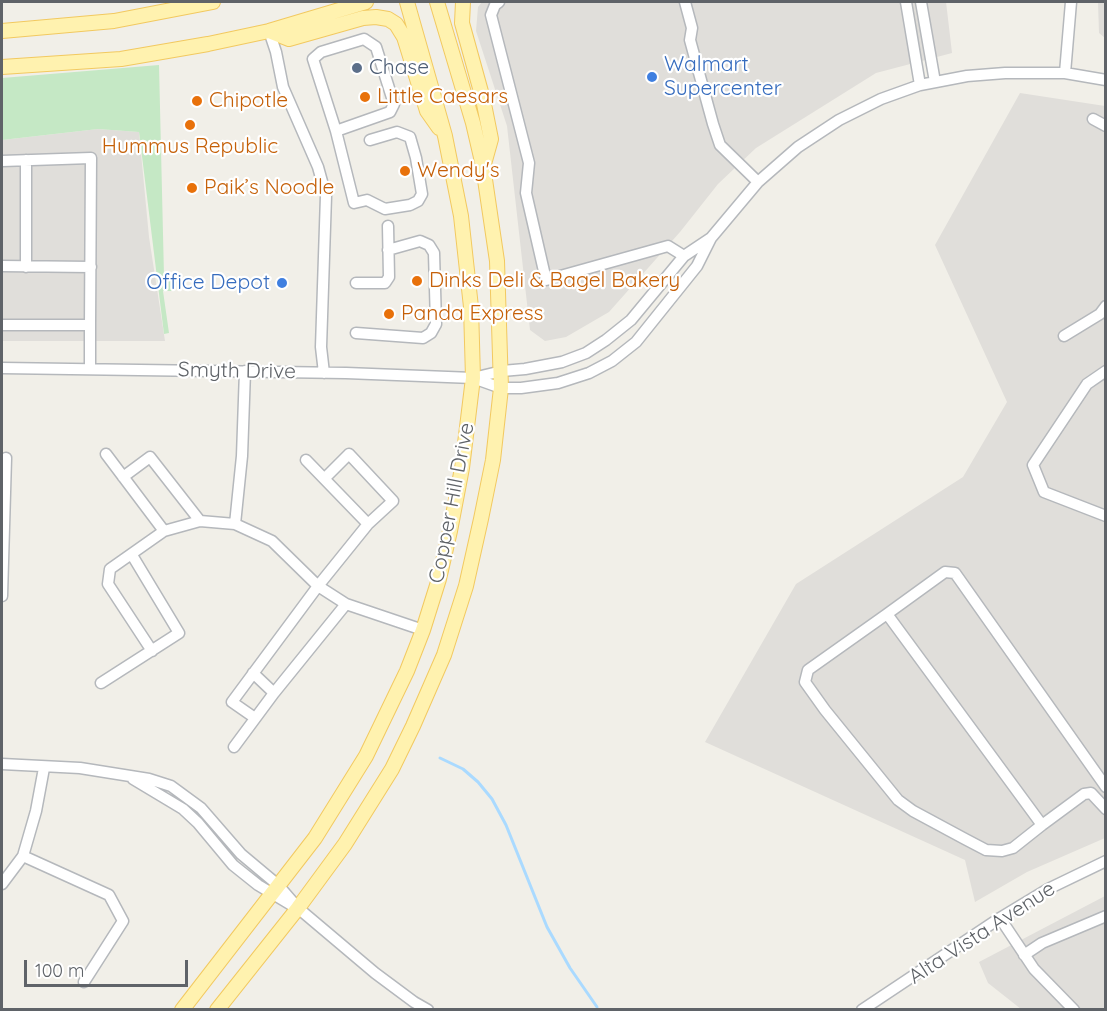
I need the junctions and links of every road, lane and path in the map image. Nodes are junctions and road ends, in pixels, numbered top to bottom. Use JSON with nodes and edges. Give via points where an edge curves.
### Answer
{"nodes":[{"id":1,"x":213,"y":2,"type":"edge"},
{"id":2,"x":366,"y":2,"type":"edge"},
{"id":3,"x":407,"y":2,"type":"edge"},
{"id":4,"x":437,"y":2,"type":"edge"},
{"id":5,"x":463,"y":2,"type":"edge"},
{"id":6,"x":499,"y":2,"type":"edge"},
{"id":7,"x":685,"y":2,"type":"edge"},
{"id":8,"x":906,"y":2,"type":"edge"},
{"id":9,"x":921,"y":2,"type":"edge"},
{"id":10,"x":1071,"y":2,"type":"edge"},
{"id":11,"x":2,"y":31,"type":"edge"},
{"id":12,"x":269,"y":31,"type":"junction"},
{"id":13,"x":2,"y":67,"type":"edge"},
{"id":14,"x":1065,"y":73,"type":"junction"},
{"id":15,"x":1106,"y":80,"type":"edge"},
{"id":16,"x":935,"y":82,"type":"junction"},
{"id":17,"x":921,"y":85,"type":"junction"},
{"id":18,"x":1093,"y":119,"type":"dead end"},
{"id":19,"x":1106,"y":126,"type":"edge"},
{"id":20,"x":336,"y":131,"type":"junction"},
{"id":21,"x":445,"y":136,"type":"junction"},
{"id":22,"x":370,"y":140,"type":"dead end"},
{"id":23,"x":26,"y":160,"type":"junction"},
{"id":24,"x":2,"y":161,"type":"edge"},
{"id":25,"x":483,"y":166,"type":"junction"},
{"id":26,"x":758,"y":182,"type":"junction"},
{"id":27,"x":388,"y":226,"type":"dead end"},
{"id":28,"x":711,"y":238,"type":"junction"},
{"id":29,"x":388,"y":250,"type":"junction"},
{"id":30,"x":684,"y":256,"type":"junction"},
{"id":31,"x":2,"y":266,"type":"edge"},
{"id":32,"x":26,"y":267,"type":"junction"},
{"id":33,"x":91,"y":267,"type":"junction"},
{"id":34,"x":356,"y":283,"type":"dead end"},
{"id":35,"x":1106,"y":306,"type":"edge"},
{"id":36,"x":2,"y":325,"type":"edge"},
{"id":37,"x":90,"y":325,"type":"junction"},
{"id":38,"x":356,"y":333,"type":"dead end"},
{"id":39,"x":1064,"y":336,"type":"dead end"},
{"id":40,"x":2,"y":368,"type":"edge"},
{"id":41,"x":90,"y":369,"type":"junction"},
{"id":42,"x":245,"y":371,"type":"junction"},
{"id":43,"x":502,"y":371,"type":"junction"},
{"id":44,"x":1106,"y":371,"type":"edge"},
{"id":45,"x":324,"y":373,"type":"junction"},
{"id":46,"x":473,"y":378,"type":"junction"},
{"id":47,"x":501,"y":388,"type":"junction"},
{"id":48,"x":106,"y":454,"type":"dead end"},
{"id":49,"x":6,"y":458,"type":"dead end"},
{"id":50,"x":306,"y":460,"type":"dead end"},
{"id":51,"x":123,"y":477,"type":"junction"},
{"id":52,"x":325,"y":478,"type":"junction"},
{"id":53,"x":3,"y":492,"type":"edge"},
{"id":54,"x":1106,"y":516,"type":"edge"},
{"id":55,"x":200,"y":521,"type":"junction"},
{"id":56,"x":235,"y":524,"type":"junction"},
{"id":57,"x":368,"y":524,"type":"junction"},
{"id":58,"x":164,"y":531,"type":"junction"},
{"id":59,"x":132,"y":555,"type":"junction"},
{"id":60,"x":318,"y":586,"type":"junction"},
{"id":61,"x":2,"y":596,"type":"edge"},
{"id":62,"x":346,"y":604,"type":"junction"},
{"id":63,"x":887,"y":614,"type":"junction"},
{"id":64,"x":423,"y":630,"type":"junction"},
{"id":65,"x":152,"y":651,"type":"junction"},
{"id":66,"x":253,"y":673,"type":"junction"},
{"id":67,"x":100,"y":683,"type":"dead end"},
{"id":68,"x":274,"y":693,"type":"junction"},
{"id":69,"x":255,"y":718,"type":"junction"},
{"id":70,"x":234,"y":747,"type":"dead end"},
{"id":71,"x":2,"y":764,"type":"edge"},
{"id":72,"x":44,"y":768,"type":"junction"},
{"id":73,"x":1106,"y":787,"type":"edge"},
{"id":74,"x":1106,"y":809,"type":"edge"},
{"id":75,"x":1042,"y":825,"type":"junction"},
{"id":76,"x":23,"y":855,"type":"junction"},
{"id":77,"x":1106,"y":861,"type":"edge"},
{"id":78,"x":2,"y":884,"type":"edge"},
{"id":79,"x":275,"y":889,"type":"junction"},
{"id":80,"x":298,"y":908,"type":"junction"},
{"id":81,"x":1106,"y":916,"type":"edge"},
{"id":82,"x":1000,"y":918,"type":"junction"},
{"id":83,"x":1024,"y":955,"type":"junction"},
{"id":84,"x":84,"y":982,"type":"dead end"},
{"id":85,"x":182,"y":1010,"type":"edge"},
{"id":86,"x":217,"y":1010,"type":"edge"},
{"id":87,"x":428,"y":1010,"type":"edge"},
{"id":88,"x":862,"y":1010,"type":"edge"},
{"id":89,"x":1074,"y":1010,"type":"edge"}],
"edges":[{"from":1,"to":11,"type":"main road","via":[[114,21]]},
{"from":2,"to":12,"type":"main road"},
{"from":3,"to":21,"type":"main road","name":"Copper Hill Drive"},
{"from":4,"to":25,"type":"main road","name":"Copper Hill Drive"},
{"from":5,"to":25,"type":"main road","via":[[464,33],[490,139]]},
{"from":6,"to":30,"type":"street","via":[[491,15],[529,163],[526,193],[546,280],[668,246]]},
{"from":7,"to":26,"type":"street","via":[[692,28],[690,40],[720,145]]},
{"from":8,"to":17,"type":"street"},
{"from":9,"to":16,"type":"street"},
{"from":10,"to":14,"type":"street"},
{"from":12,"to":13,"type":"main road","via":[[121,59]]},
{"from":12,"to":21,"type":"main road","via":[[289,39],[363,18],[384,17],[396,24],[404,37],[427,111]]},
{"from":12,"to":45,"type":"street","via":[[283,87],[318,167],[326,196],[321,347]]},
{"from":14,"to":15,"type":"street"},
{"from":14,"to":16,"type":"street","via":[[1005,73]]},
{"from":16,"to":17,"type":"street"},
{"from":17,"to":26,"type":"street","via":[[839,120],[798,147]]},
{"from":18,"to":19,"type":"street"},
{"from":20,"to":20,"type":"street","via":[[313,59],[321,52],[364,39],[376,48],[394,104],[390,112]]},
{"from":20,"to":22,"type":"street","via":[[354,203],[367,200],[385,209],[418,201],[422,194],[410,136],[397,132]]},
{"from":21,"to":46,"type":"main road","name":"Copper Hill Drive","via":[[466,255]]},
{"from":23,"to":24,"type":"street"},
{"from":23,"to":32,"type":"street"},
{"from":23,"to":33,"type":"street","via":[[91,158]]},
{"from":25,"to":43,"type":"main road","name":"Copper Hill Drive","via":[[497,261]]},
{"from":26,"to":28,"type":"street"},
{"from":27,"to":29,"type":"street"},
{"from":28,"to":30,"type":"street"},
{"from":28,"to":47,"type":"street","via":[[697,266],[648,329],[612,361],[558,383]]},
{"from":29,"to":34,"type":"street","via":[[389,277],[385,283]]},
{"from":29,"to":38,"type":"street","via":[[420,241],[429,245],[434,253],[436,324],[423,338]]},
{"from":30,"to":43,"type":"street","via":[[630,320],[606,340],[562,362]]},
{"from":31,"to":32,"type":"street"},
{"from":32,"to":33,"type":"street"},
{"from":33,"to":37,"type":"street"},
{"from":35,"to":39,"type":"street","via":[[1100,314]]},
{"from":36,"to":37,"type":"street"},
{"from":37,"to":41,"type":"street"},
{"from":40,"to":41,"type":"street","name":"Smyth Drive"},
{"from":41,"to":42,"type":"street","name":"Smyth Drive"},
{"from":42,"to":45,"type":"street","name":"Smyth Drive"},
{"from":42,"to":56,"type":"street"},
{"from":43,"to":46,"type":"street"},
{"from":43,"to":47,"type":"main road","name":"Copper Hill Drive"},
{"from":44,"to":54,"type":"street","via":[[1087,384],[1033,465],[1044,492]]},
{"from":45,"to":46,"type":"street","name":"Smyth Drive"},
{"from":46,"to":47,"type":"street"},
{"from":46,"to":64,"type":"main road","name":"Copper Hill Drive","via":[[450,531]]},
{"from":47,"to":80,"type":"main road","name":"Copper Hill Drive","via":[[482,519],[444,655],[392,769],[345,844]]},
{"from":48,"to":51,"type":"street"},
{"from":49,"to":53,"type":"street"},
{"from":50,"to":52,"type":"street"},
{"from":51,"to":55,"type":"street","via":[[150,457]]},
{"from":51,"to":58,"type":"street"},
{"from":52,"to":57,"type":"street"},
{"from":52,"to":57,"type":"street","via":[[349,454],[393,501]]},
{"from":53,"to":61,"type":"street"},
{"from":55,"to":56,"type":"street"},
{"from":55,"to":58,"type":"street"},
{"from":56,"to":60,"type":"street","via":[[272,542]]},
{"from":57,"to":60,"type":"street"},
{"from":58,"to":59,"type":"street"},
{"from":59,"to":65,"type":"street","via":[[110,569],[108,584]]},
{"from":59,"to":65,"type":"street","via":[[179,633]]},
{"from":60,"to":62,"type":"street"},
{"from":60,"to":66,"type":"street"},
{"from":62,"to":64,"type":"street"},
{"from":62,"to":68,"type":"street"},
{"from":63,"to":73,"type":"street","via":[[945,572],[955,573]]},
{"from":63,"to":75,"type":"street"},
{"from":63,"to":75,"type":"street","via":[[808,670],[805,682],[825,710],[898,800],[965,839],[986,850],[1002,851],[1013,848]]},
{"from":64,"to":79,"type":"main road","name":"Copper Hill Drive","via":[[366,756],[321,828]]},
{"from":65,"to":67,"type":"street"},
{"from":66,"to":68,"type":"street"},
{"from":66,"to":69,"type":"street","via":[[232,702]]},
{"from":68,"to":69,"type":"street"},
{"from":69,"to":70,"type":"street"},
{"from":71,"to":72,"type":"street"},
{"from":72,"to":76,"type":"street"},
{"from":72,"to":79,"type":"street","via":[[81,768],[130,777],[183,809],[233,865]]},
{"from":74,"to":75,"type":"street","via":[[1091,793],[1084,794]]},
{"from":76,"to":78,"type":"street"},
{"from":76,"to":84,"type":"street","via":[[109,896],[123,921]]},
{"from":77,"to":82,"type":"street","name":"Alta Vista Avenue"},
{"from":79,"to":80,"type":"street"},
{"from":79,"to":85,"type":"main road","name":"Copper Hill Drive"},
{"from":80,"to":86,"type":"main road","name":"Copper Hill Drive"},
{"from":80,"to":87,"type":"street","via":[[375,973]]},
{"from":81,"to":83,"type":"street","via":[[1042,943]]},
{"from":82,"to":83,"type":"street"},
{"from":82,"to":88,"type":"street","name":"Alta Vista Avenue"},
{"from":83,"to":89,"type":"street"}]}
